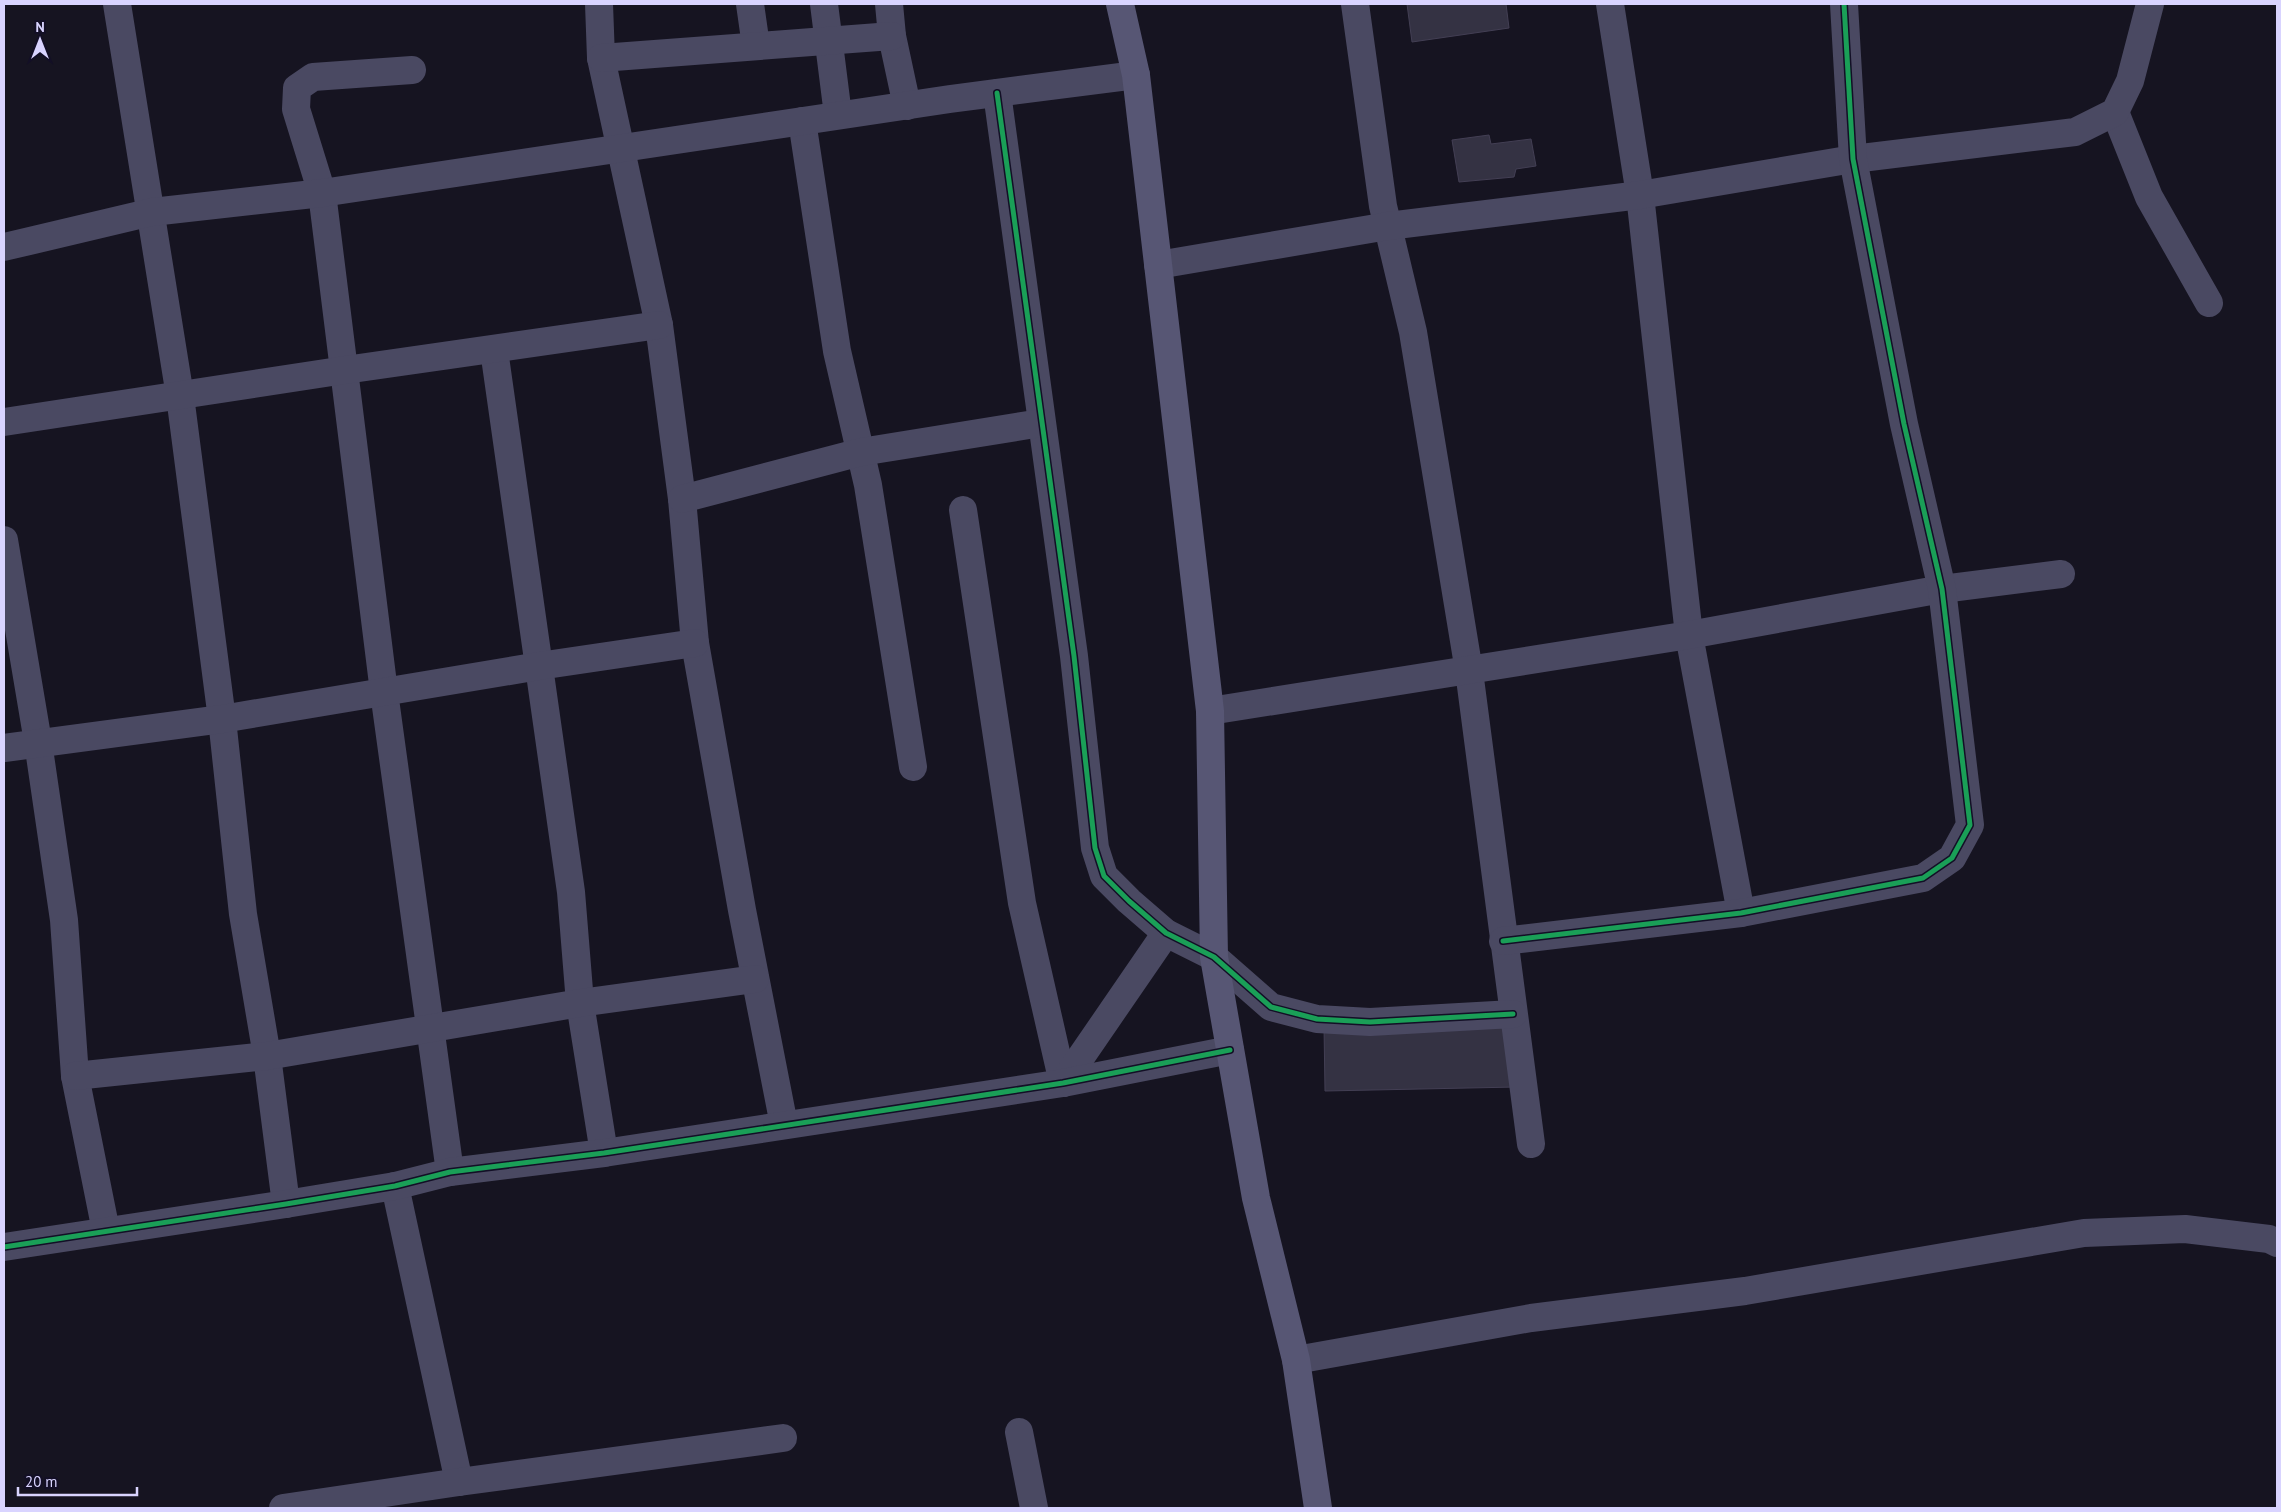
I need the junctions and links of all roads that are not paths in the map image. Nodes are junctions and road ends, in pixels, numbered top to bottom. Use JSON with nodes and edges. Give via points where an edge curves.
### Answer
{"nodes":[{"id":1,"x":116,"y":4,"type":"edge"},
{"id":2,"x":599,"y":4,"type":"edge"},
{"id":3,"x":750,"y":4,"type":"edge"},
{"id":4,"x":824,"y":4,"type":"edge"},
{"id":5,"x":888,"y":4,"type":"edge"},
{"id":6,"x":1120,"y":4,"type":"edge"},
{"id":7,"x":1355,"y":4,"type":"edge"},
{"id":8,"x":1610,"y":4,"type":"edge"},
{"id":9,"x":1844,"y":4,"type":"edge"},
{"id":10,"x":2150,"y":4,"type":"edge"},
{"id":11,"x":892,"y":36,"type":"junction"},
{"id":12,"x":830,"y":41,"type":"junction"},
{"id":13,"x":756,"y":46,"type":"junction"},
{"id":14,"x":601,"y":58,"type":"junction"},
{"id":15,"x":412,"y":70,"type":"dead end"},
{"id":16,"x":1136,"y":75,"type":"junction"},
{"id":17,"x":997,"y":93,"type":"junction"},
{"id":18,"x":907,"y":106,"type":"junction"},
{"id":19,"x":2115,"y":112,"type":"junction"},
{"id":20,"x":838,"y":115,"type":"junction"},
{"id":21,"x":802,"y":121,"type":"junction"},
{"id":22,"x":618,"y":148,"type":"junction"},
{"id":23,"x":1853,"y":159,"type":"junction"},
{"id":24,"x":322,"y":193,"type":"junction"},
{"id":25,"x":1640,"y":195,"type":"junction"},
{"id":26,"x":152,"y":212,"type":"junction"},
{"id":27,"x":1388,"y":226,"type":"junction"},
{"id":28,"x":4,"y":247,"type":"edge"},
{"id":29,"x":1158,"y":265,"type":"junction"},
{"id":30,"x":2209,"y":303,"type":"dead end"},
{"id":31,"x":659,"y":325,"type":"junction"},
{"id":32,"x":494,"y":350,"type":"junction"},
{"id":33,"x":345,"y":370,"type":"junction"},
{"id":34,"x":180,"y":396,"type":"junction"},
{"id":35,"x":4,"y":422,"type":"edge"},
{"id":36,"x":1041,"y":422,"type":"junction"},
{"id":37,"x":861,"y":452,"type":"junction"},
{"id":38,"x":682,"y":498,"type":"junction"},
{"id":39,"x":963,"y":510,"type":"dead end"},
{"id":40,"x":4,"y":540,"type":"edge"},
{"id":41,"x":2061,"y":574,"type":"dead end"},
{"id":42,"x":1942,"y":589,"type":"junction"},
{"id":43,"x":1689,"y":635,"type":"junction"},
{"id":44,"x":695,"y":643,"type":"junction"},
{"id":45,"x":539,"y":666,"type":"junction"},
{"id":46,"x":1469,"y":671,"type":"junction"},
{"id":47,"x":384,"y":692,"type":"junction"},
{"id":48,"x":1210,"y":711,"type":"junction"},
{"id":49,"x":222,"y":719,"type":"junction"},
{"id":50,"x":38,"y":742,"type":"junction"},
{"id":51,"x":4,"y":748,"type":"edge"},
{"id":52,"x":913,"y":767,"type":"dead end"},
{"id":53,"x":1741,"y":913,"type":"junction"},
{"id":54,"x":1166,"y":933,"type":"junction"},
{"id":55,"x":1503,"y":941,"type":"junction"},
{"id":56,"x":1214,"y":957,"type":"junction"},
{"id":57,"x":755,"y":979,"type":"junction"},
{"id":58,"x":580,"y":1003,"type":"junction"},
{"id":59,"x":1513,"y":1014,"type":"junction"},
{"id":60,"x":430,"y":1027,"type":"junction"},
{"id":61,"x":1230,"y":1050,"type":"junction"},
{"id":62,"x":267,"y":1056,"type":"junction"},
{"id":63,"x":75,"y":1076,"type":"junction"},
{"id":64,"x":1063,"y":1083,"type":"junction"},
{"id":65,"x":784,"y":1125,"type":"junction"},
{"id":66,"x":1531,"y":1144,"type":"dead end"},
{"id":67,"x":604,"y":1153,"type":"junction"},
{"id":68,"x":450,"y":1172,"type":"junction"},
{"id":69,"x":395,"y":1186,"type":"junction"},
{"id":70,"x":286,"y":1204,"type":"junction"},
{"id":71,"x":106,"y":1231,"type":"junction"},
{"id":72,"x":2277,"y":1242,"type":"edge"},
{"id":73,"x":4,"y":1246,"type":"edge"},
{"id":74,"x":1296,"y":1360,"type":"junction"},
{"id":75,"x":1019,"y":1432,"type":"dead end"},
{"id":76,"x":783,"y":1438,"type":"dead end"},
{"id":77,"x":459,"y":1482,"type":"junction"},
{"id":78,"x":283,"y":1508,"type":"edge"},
{"id":79,"x":1034,"y":1508,"type":"edge"},
{"id":80,"x":1318,"y":1508,"type":"edge"}],
"edges":[{"from":1,"to":26,"type":"street"},
{"from":2,"to":14,"type":"street"},
{"from":3,"to":13,"type":"street"},
{"from":4,"to":12,"type":"street"},
{"from":5,"to":11,"type":"street"},
{"from":6,"to":16,"type":"main road"},
{"from":7,"to":27,"type":"street"},
{"from":8,"to":25,"type":"street"},
{"from":9,"to":23,"type":"street"},
{"from":10,"to":19,"type":"street","via":[[2130,81]]},
{"from":11,"to":12,"type":"street"},
{"from":11,"to":18,"type":"street"},
{"from":12,"to":13,"type":"street"},
{"from":12,"to":20,"type":"street"},
{"from":13,"to":14,"type":"street"},
{"from":14,"to":22,"type":"street"},
{"from":15,"to":24,"type":"street","via":[[313,77],[297,88],[296,109]]},
{"from":16,"to":17,"type":"street"},
{"from":16,"to":29,"type":"main road"},
{"from":17,"to":18,"type":"street"},
{"from":17,"to":36,"type":"street"},
{"from":18,"to":20,"type":"street"},
{"from":19,"to":23,"type":"street","via":[[2075,132]]},
{"from":19,"to":30,"type":"street","via":[[2149,197]]},
{"from":20,"to":21,"type":"street"},
{"from":21,"to":22,"type":"street"},
{"from":21,"to":37,"type":"street","via":[[837,351]]},
{"from":22,"to":24,"type":"street"},
{"from":22,"to":31,"type":"street"},
{"from":23,"to":25,"type":"street"},
{"from":23,"to":42,"type":"street","via":[[1904,424]]},
{"from":24,"to":26,"type":"street"},
{"from":24,"to":33,"type":"street"},
{"from":25,"to":27,"type":"street"},
{"from":25,"to":43,"type":"street"},
{"from":26,"to":28,"type":"street"},
{"from":26,"to":34,"type":"street"},
{"from":27,"to":29,"type":"street"},
{"from":27,"to":46,"type":"street","via":[[1412,332]]},
{"from":29,"to":48,"type":"main road"},
{"from":31,"to":32,"type":"street"},
{"from":31,"to":38,"type":"street"},
{"from":32,"to":33,"type":"street"},
{"from":32,"to":45,"type":"street"},
{"from":33,"to":34,"type":"street"},
{"from":33,"to":47,"type":"street"},
{"from":34,"to":35,"type":"street"},
{"from":34,"to":49,"type":"street"},
{"from":36,"to":37,"type":"street"},
{"from":36,"to":54,"type":"street","via":[[1074,656],[1095,848],[1104,876]]},
{"from":37,"to":38,"type":"street"},
{"from":37,"to":52,"type":"street"},
{"from":38,"to":44,"type":"street"},
{"from":39,"to":64,"type":"street","via":[[1022,903]]},
{"from":40,"to":50,"type":"street"},
{"from":41,"to":42,"type":"street"},
{"from":42,"to":43,"type":"street"},
{"from":42,"to":53,"type":"street","via":[[1970,825],[1952,858],[1923,878]]},
{"from":43,"to":46,"type":"street"},
{"from":43,"to":53,"type":"street"},
{"from":44,"to":45,"type":"street"},
{"from":44,"to":57,"type":"street"},
{"from":45,"to":47,"type":"street"},
{"from":45,"to":58,"type":"street","via":[[571,892]]},
{"from":46,"to":48,"type":"street"},
{"from":46,"to":55,"type":"street"},
{"from":47,"to":49,"type":"street"},
{"from":47,"to":60,"type":"street"},
{"from":48,"to":56,"type":"main road"},
{"from":49,"to":50,"type":"street"},
{"from":49,"to":62,"type":"street","via":[[243,914]]},
{"from":50,"to":51,"type":"street"},
{"from":50,"to":63,"type":"street","via":[[64,920]]},
{"from":53,"to":55,"type":"street"},
{"from":54,"to":56,"type":"street"},
{"from":54,"to":64,"type":"street"},
{"from":55,"to":59,"type":"street"},
{"from":56,"to":59,"type":"street","via":[[1270,1007],[1318,1019],[1370,1022]]},
{"from":56,"to":61,"type":"main road"},
{"from":57,"to":58,"type":"street"},
{"from":57,"to":65,"type":"street"},
{"from":58,"to":60,"type":"street"},
{"from":58,"to":67,"type":"street"},
{"from":59,"to":66,"type":"street"},
{"from":60,"to":62,"type":"street"},
{"from":60,"to":68,"type":"street"},
{"from":61,"to":64,"type":"street"},
{"from":61,"to":74,"type":"main road","via":[[1256,1198]]},
{"from":62,"to":63,"type":"street"},
{"from":62,"to":70,"type":"street"},
{"from":63,"to":71,"type":"street"},
{"from":64,"to":65,"type":"street"},
{"from":65,"to":67,"type":"street"},
{"from":67,"to":68,"type":"street"},
{"from":68,"to":69,"type":"street"},
{"from":69,"to":70,"type":"street"},
{"from":69,"to":77,"type":"street"},
{"from":70,"to":71,"type":"street"},
{"from":71,"to":73,"type":"street"},
{"from":72,"to":74,"type":"street","via":[[2269,1238],[2185,1229],[2084,1233],[1745,1291],[1531,1318]]},
{"from":74,"to":80,"type":"main road"},
{"from":75,"to":79,"type":"street"},
{"from":76,"to":77,"type":"street"},
{"from":77,"to":78,"type":"street"}]}
